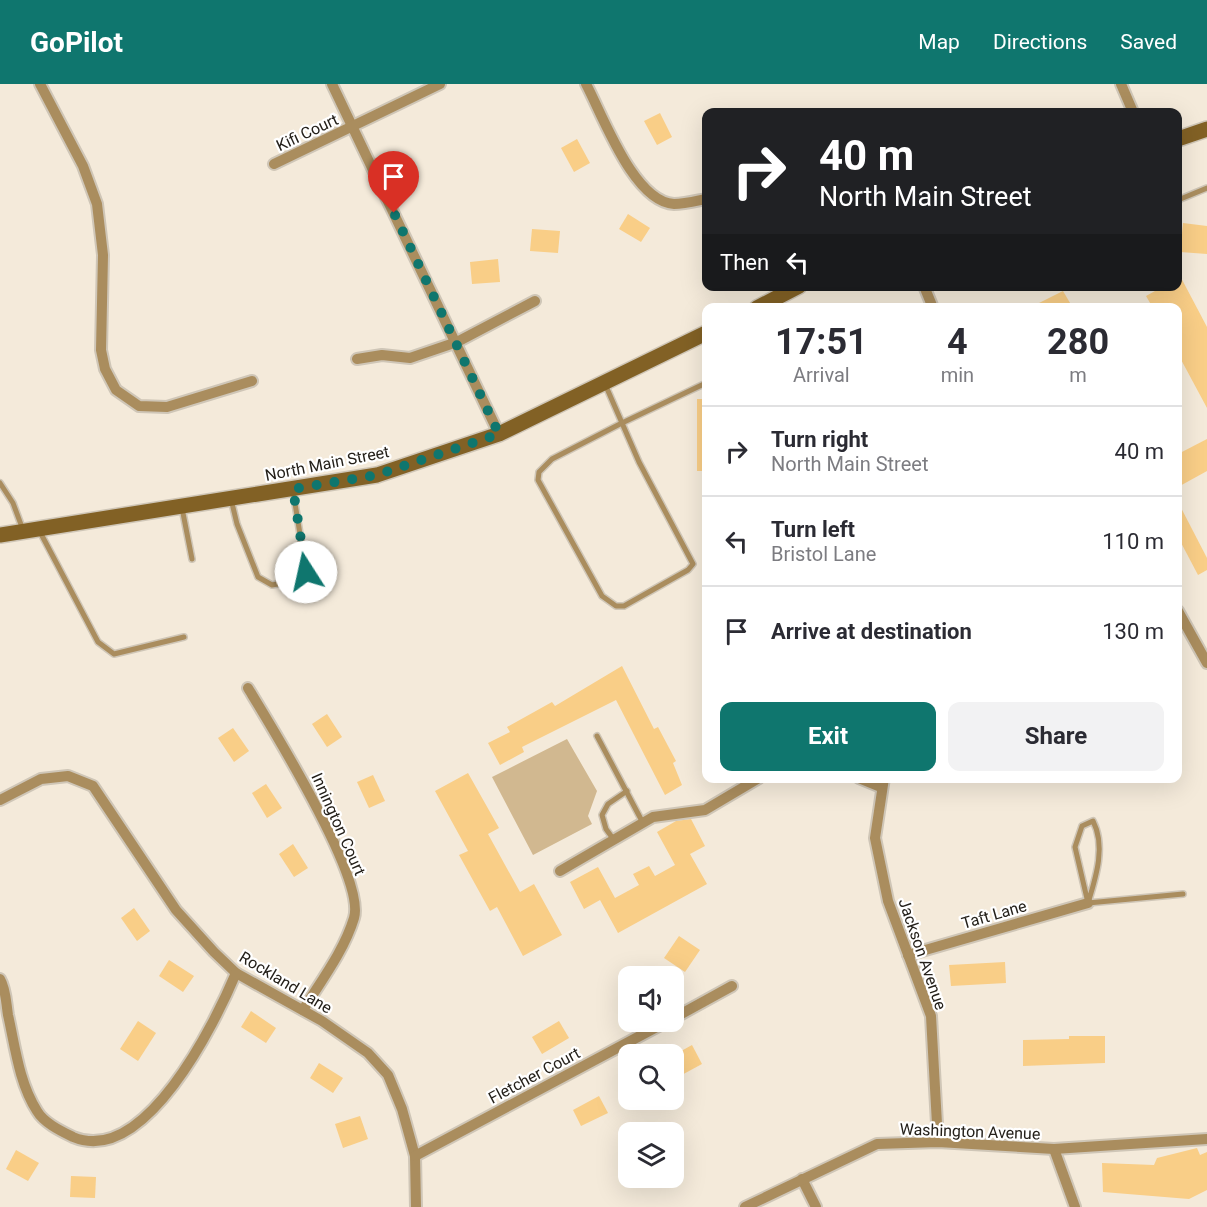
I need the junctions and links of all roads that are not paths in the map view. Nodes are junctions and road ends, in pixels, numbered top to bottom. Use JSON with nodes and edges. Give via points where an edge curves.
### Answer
{"nodes":[{"id":1,"x":40,"y":84,"type":"edge"},
{"id":2,"x":332,"y":84,"type":"edge"},
{"id":3,"x":440,"y":84,"type":"edge"},
{"id":4,"x":586,"y":84,"type":"edge"},
{"id":5,"x":1121,"y":84,"type":"edge"},
{"id":6,"x":1131,"y":108,"type":"edge"},
{"id":7,"x":353,"y":127,"type":"junction"},
{"id":8,"x":1207,"y":129,"type":"edge"},
{"id":9,"x":1182,"y":138,"type":"edge"},
{"id":10,"x":274,"y":164,"type":"dead end"},
{"id":11,"x":1207,"y":188,"type":"edge"},
{"id":12,"x":1182,"y":198,"type":"edge"},
{"id":13,"x":702,"y":200,"type":"edge"},
{"id":14,"x":789,"y":291,"type":"edge"},
{"id":15,"x":535,"y":301,"type":"dead end"},
{"id":16,"x":767,"y":303,"type":"edge"},
{"id":17,"x":702,"y":335,"type":"edge"},
{"id":18,"x":456,"y":342,"type":"junction"},
{"id":19,"x":357,"y":359,"type":"dead end"},
{"id":20,"x":252,"y":381,"type":"dead end"},
{"id":21,"x":605,"y":384,"type":"junction"},
{"id":22,"x":702,"y":385,"type":"edge"},
{"id":23,"x":622,"y":423,"type":"junction"},
{"id":24,"x":499,"y":434,"type":"junction"},
{"id":25,"x":0,"y":483,"type":"edge"},
{"id":26,"x":293,"y":489,"type":"junction"},
{"id":27,"x":231,"y":498,"type":"junction"},
{"id":28,"x":182,"y":506,"type":"junction"},
{"id":29,"x":39,"y":529,"type":"junction"},
{"id":30,"x":23,"y":531,"type":"junction"},
{"id":31,"x":0,"y":535,"type":"edge"},
{"id":32,"x":192,"y":559,"type":"dead end"},
{"id":33,"x":1182,"y":618,"type":"edge"},
{"id":34,"x":184,"y":637,"type":"dead end"},
{"id":35,"x":1207,"y":663,"type":"edge"},
{"id":36,"x":248,"y":688,"type":"dead end"},
{"id":37,"x":597,"y":736,"type":"dead end"},
{"id":38,"x":751,"y":783,"type":"edge"},
{"id":39,"x":882,"y":783,"type":"edge"},
{"id":40,"x":627,"y":791,"type":"junction"},
{"id":41,"x":1,"y":798,"type":"edge"},
{"id":42,"x":643,"y":823,"type":"junction"},
{"id":43,"x":614,"y":840,"type":"junction"},
{"id":44,"x":560,"y":871,"type":"dead end"},
{"id":45,"x":1183,"y":894,"type":"dead end"},
{"id":46,"x":1088,"y":903,"type":"junction"},
{"id":47,"x":908,"y":955,"type":"junction"},
{"id":48,"x":237,"y":973,"type":"junction"},
{"id":49,"x":0,"y":979,"type":"edge"},
{"id":50,"x":732,"y":986,"type":"dead end"},
{"id":51,"x":303,"y":1010,"type":"junction"},
{"id":52,"x":684,"y":1012,"type":"edge"},
{"id":53,"x":647,"y":1032,"type":"edge"},
{"id":54,"x":1207,"y":1138,"type":"edge"},
{"id":55,"x":938,"y":1142,"type":"junction"},
{"id":56,"x":1054,"y":1149,"type":"junction"},
{"id":57,"x":415,"y":1156,"type":"junction"},
{"id":58,"x":802,"y":1179,"type":"junction"},
{"id":59,"x":416,"y":1207,"type":"edge"},
{"id":60,"x":745,"y":1207,"type":"edge"},
{"id":61,"x":816,"y":1207,"type":"edge"},
{"id":62,"x":1075,"y":1207,"type":"edge"}],
"edges":[{"from":1,"to":20,"type":"street","via":[[83,166],[97,204],[103,255],[101,350],[116,390],[139,406],[167,407]]},
{"from":2,"to":7,"type":"street"},
{"from":3,"to":7,"type":"street","name":"Kifi Court"},
{"from":4,"to":13,"type":"street","via":[[633,176],[650,195],[673,204]]},
{"from":5,"to":6,"type":"street"},
{"from":7,"to":10,"type":"street","name":"Kifi Court"},
{"from":7,"to":18,"type":"street"},
{"from":8,"to":9,"type":"main road"},
{"from":11,"to":12,"type":"lane"},
{"from":14,"to":16,"type":"main road"},
{"from":15,"to":18,"type":"street"},
{"from":17,"to":21,"type":"main road","name":"North Main Street"},
{"from":18,"to":19,"type":"street","via":[[410,358],[382,355]]},
{"from":18,"to":24,"type":"street"},
{"from":21,"to":23,"type":"lane"},
{"from":21,"to":24,"type":"main road","name":"North Main Street"},
{"from":22,"to":23,"type":"lane"},
{"from":23,"to":23,"type":"lane","via":[[693,564],[679,576],[624,606],[616,606],[602,596],[538,480],[539,472],[552,459]]},
{"from":24,"to":26,"type":"main road","name":"North Main Street","via":[[377,475]]},
{"from":25,"to":30,"type":"lane","via":[[13,503]]},
{"from":26,"to":27,"type":"main road","name":"North Main Street"},
{"from":26,"to":27,"type":"lane","via":[[306,572],[294,581],[272,585],[258,577]]},
{"from":27,"to":28,"type":"main road","name":"North Main Street"},
{"from":28,"to":29,"type":"main road","name":"North Main Street"},
{"from":28,"to":32,"type":"lane"},
{"from":29,"to":30,"type":"main road","name":"North Main Street"},
{"from":29,"to":34,"type":"lane","via":[[98,642],[114,654]]},
{"from":30,"to":31,"type":"main road","name":"North Main Street"},
{"from":33,"to":35,"type":"street"},
{"from":36,"to":51,"type":"street","name":"Innington Court","via":[[296,766],[351,886],[355,916],[340,950]]},
{"from":37,"to":40,"type":"lane"},
{"from":38,"to":42,"type":"street","via":[[705,810],[653,817]]},
{"from":39,"to":47,"type":"street","name":"Jackson Avenue","via":[[875,838],[888,901]]},
{"from":40,"to":42,"type":"lane"},
{"from":40,"to":43,"type":"lane","via":[[608,804],[602,815]]},
{"from":41,"to":48,"type":"street","name":"Rockland Lane","via":[[41,779],[68,776],[93,786],[176,910]]},
{"from":42,"to":43,"type":"street"},
{"from":43,"to":44,"type":"street"},
{"from":45,"to":46,"type":"lane"},
{"from":46,"to":46,"type":"lane","via":[[1075,847],[1082,826],[1093,821],[1100,835],[1098,870]]},
{"from":46,"to":47,"type":"street","name":"Taft Lane"},
{"from":47,"to":55,"type":"street","name":"Jackson Avenue","via":[[931,1016]]},
{"from":48,"to":49,"type":"street","via":[[217,1019],[192,1059],[151,1111],[122,1135],[86,1142],[58,1130],[37,1112],[24,1082]]},
{"from":48,"to":51,"type":"street","name":"Rockland Lane"},
{"from":50,"to":52,"type":"street"},
{"from":51,"to":57,"type":"street","name":"Rockland Lane","via":[[368,1053],[388,1075]]},
{"from":53,"to":57,"type":"street","name":"Fletcher Court"},
{"from":54,"to":56,"type":"street","name":"Washington Avenue"},
{"from":55,"to":56,"type":"street","name":"Washington Avenue"},
{"from":55,"to":58,"type":"street","name":"Washington Avenue","via":[[877,1144]]},
{"from":56,"to":62,"type":"street"},
{"from":57,"to":59,"type":"street","name":"Rockland Lane"},
{"from":58,"to":60,"type":"street","name":"Washington Avenue"},
{"from":58,"to":61,"type":"street"}]}
